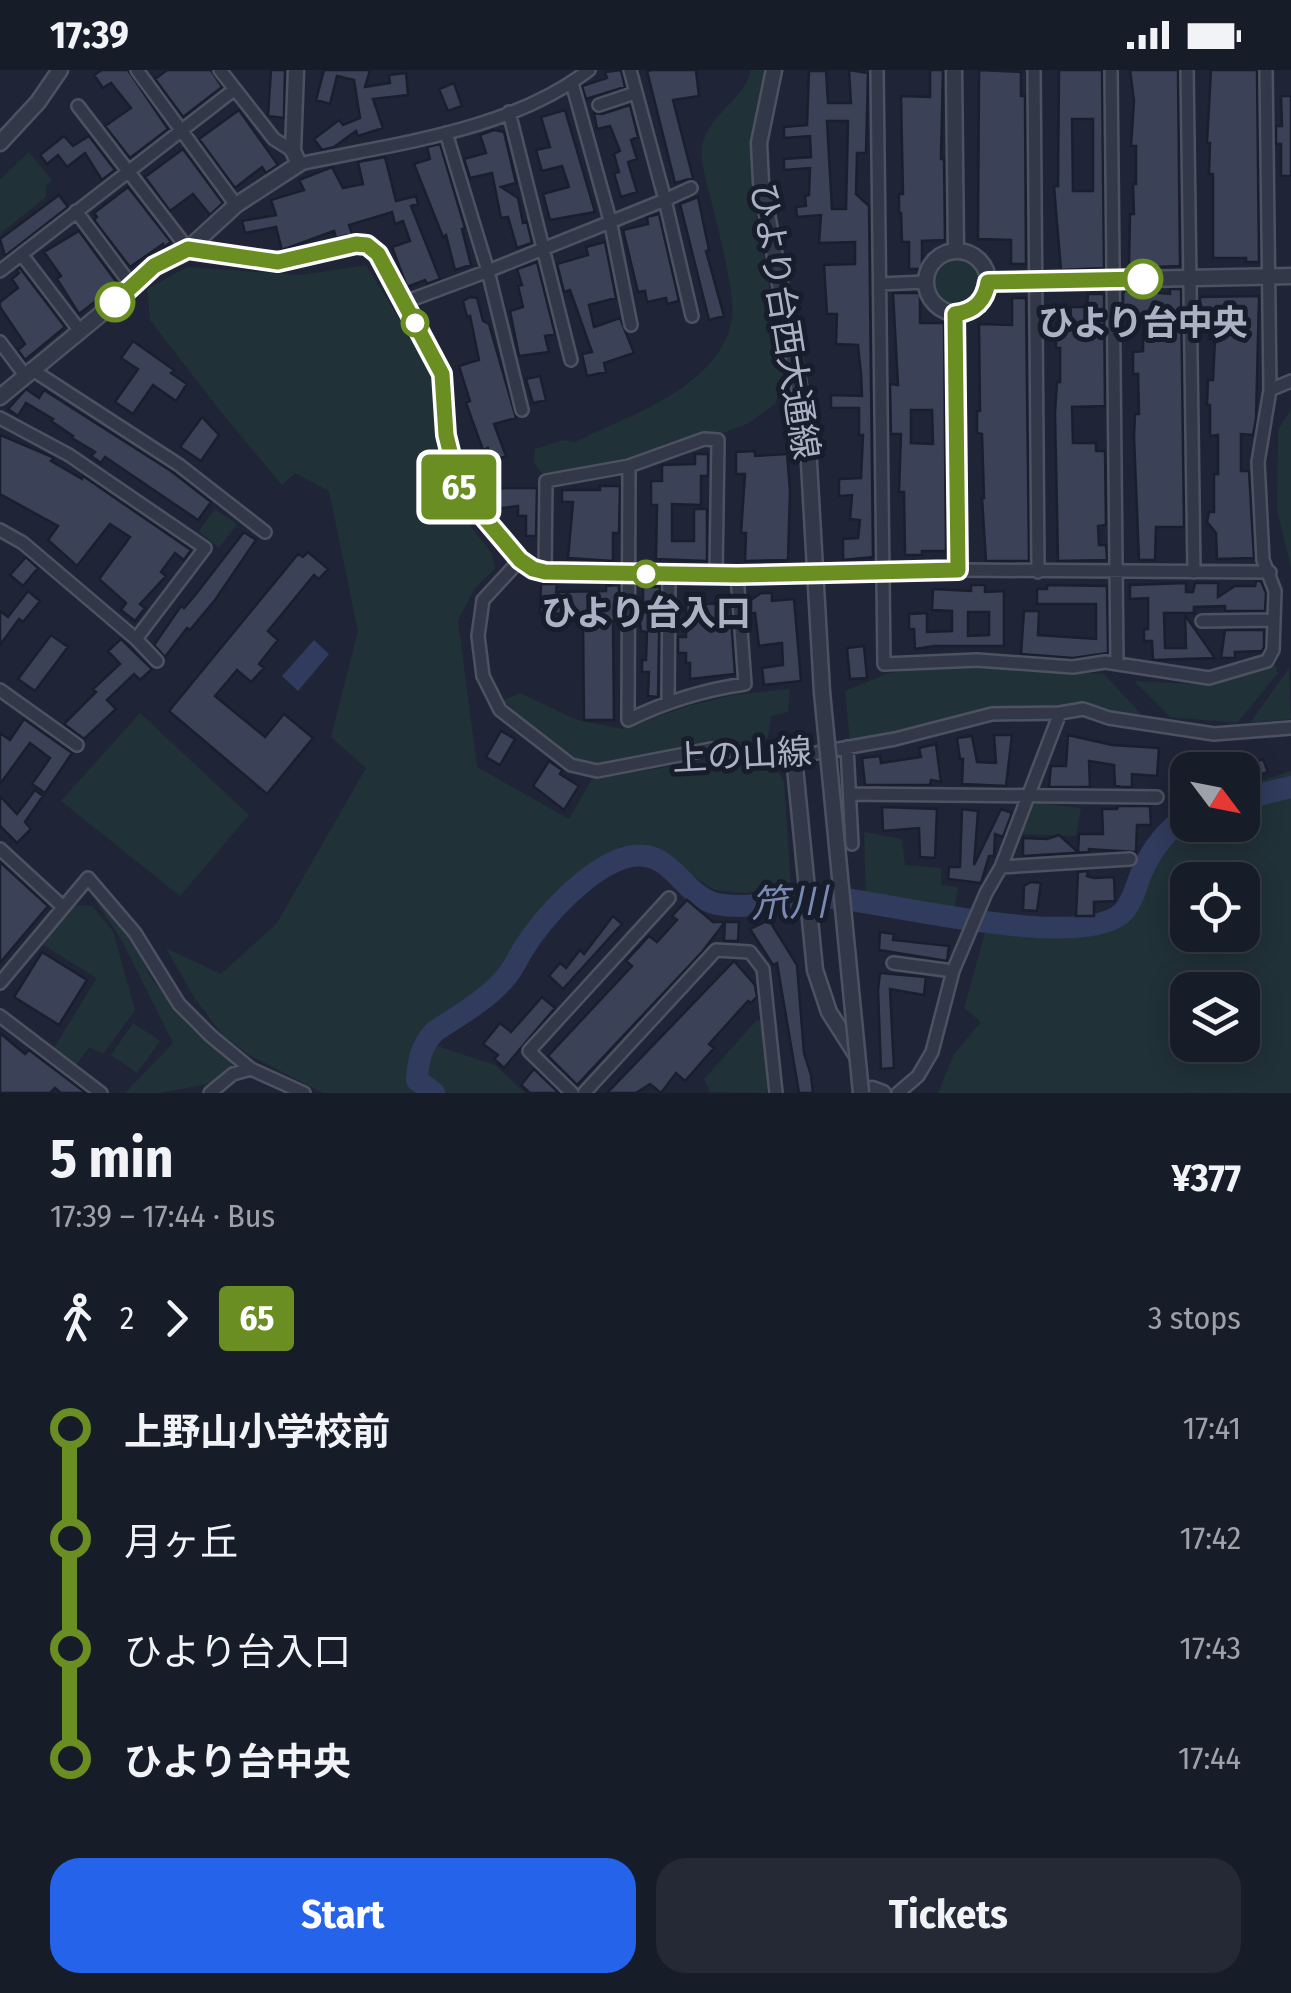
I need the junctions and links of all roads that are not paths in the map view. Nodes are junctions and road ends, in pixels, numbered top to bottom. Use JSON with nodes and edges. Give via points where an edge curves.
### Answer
{"nodes":[{"id":1,"x":60,"y":70,"type":"edge"},
{"id":2,"x":137,"y":70,"type":"edge"},
{"id":3,"x":220,"y":70,"type":"edge"},
{"id":4,"x":296,"y":70,"type":"edge"},
{"id":5,"x":589,"y":70,"type":"edge"},
{"id":6,"x":630,"y":70,"type":"edge"},
{"id":7,"x":774,"y":70,"type":"edge"},
{"id":8,"x":877,"y":70,"type":"edge"},
{"id":9,"x":954,"y":70,"type":"edge"},
{"id":10,"x":1034,"y":70,"type":"edge"},
{"id":11,"x":1110,"y":70,"type":"edge"},
{"id":12,"x":1187,"y":70,"type":"edge"},
{"id":13,"x":1266,"y":70,"type":"edge"},
{"id":14,"x":572,"y":83,"type":"junction"},
{"id":15,"x":235,"y":90,"type":"junction"},
{"id":16,"x":635,"y":94,"type":"junction"},
{"id":17,"x":598,"y":105,"type":"dead end"},
{"id":18,"x":78,"y":106,"type":"dead end"},
{"id":19,"x":509,"y":112,"type":"junction"},
{"id":20,"x":181,"y":131,"type":"junction"},
{"id":21,"x":446,"y":133,"type":"junction"},
{"id":22,"x":0,"y":143,"type":"edge"},
{"id":23,"x":296,"y":157,"type":"junction"},
{"id":24,"x":129,"y":172,"type":"junction"},
{"id":25,"x":690,"y":188,"type":"dead end"},
{"id":26,"x":665,"y":200,"type":"junction"},
{"id":27,"x":236,"y":205,"type":"junction"},
{"id":28,"x":76,"y":211,"type":"junction"},
{"id":29,"x":610,"y":220,"type":"junction"},
{"id":30,"x":188,"y":249,"type":"junction"},
{"id":31,"x":542,"y":249,"type":"junction"},
{"id":32,"x":956,"y":251,"type":"junction"},
{"id":33,"x":22,"y":255,"type":"junction"},
{"id":34,"x":0,"y":271,"type":"edge"},
{"id":35,"x":488,"y":271,"type":"junction"},
{"id":36,"x":1270,"y":276,"type":"junction"},
{"id":37,"x":1291,"y":276,"type":"edge"},
{"id":38,"x":1190,"y":278,"type":"junction"},
{"id":39,"x":1113,"y":279,"type":"junction"},
{"id":40,"x":1037,"y":281,"type":"junction"},
{"id":41,"x":926,"y":282,"type":"junction"},
{"id":42,"x":988,"y":282,"type":"junction"},
{"id":43,"x":880,"y":284,"type":"junction"},
{"id":44,"x":132,"y":286,"type":"junction"},
{"id":45,"x":404,"y":302,"type":"junction"},
{"id":46,"x":955,"y":314,"type":"junction"},
{"id":47,"x":692,"y":316,"type":"dead end"},
{"id":48,"x":631,"y":325,"type":"dead end"},
{"id":49,"x":80,"y":330,"type":"junction"},
{"id":50,"x":0,"y":342,"type":"edge"},
{"id":51,"x":571,"y":360,"type":"dead end"},
{"id":52,"x":28,"y":372,"type":"junction"},
{"id":53,"x":1291,"y":382,"type":"edge"},
{"id":54,"x":1270,"y":390,"type":"junction"},
{"id":55,"x":0,"y":396,"type":"edge"},
{"id":56,"x":522,"y":410,"type":"dead end"},
{"id":57,"x":0,"y":418,"type":"edge"},
{"id":58,"x":630,"y":466,"type":"junction"},
{"id":59,"x":265,"y":532,"type":"dead end"},
{"id":60,"x":1,"y":534,"type":"edge"},
{"id":61,"x":520,"y":560,"type":"junction"},
{"id":62,"x":882,"y":570,"type":"junction"},
{"id":63,"x":958,"y":570,"type":"junction"},
{"id":64,"x":545,"y":572,"type":"junction"},
{"id":65,"x":1038,"y":572,"type":"junction"},
{"id":66,"x":1116,"y":572,"type":"junction"},
{"id":67,"x":1194,"y":572,"type":"junction"},
{"id":68,"x":1270,"y":572,"type":"junction"},
{"id":69,"x":627,"y":574,"type":"junction"},
{"id":70,"x":669,"y":574,"type":"junction"},
{"id":71,"x":716,"y":574,"type":"junction"},
{"id":72,"x":813,"y":574,"type":"junction"},
{"id":73,"x":737,"y":575,"type":"junction"},
{"id":74,"x":1274,"y":620,"type":"junction"},
{"id":75,"x":1202,"y":621,"type":"dead end"},
{"id":76,"x":136,"y":639,"type":"junction"},
{"id":77,"x":157,"y":661,"type":"dead end"},
{"id":78,"x":1117,"y":664,"type":"junction"},
{"id":79,"x":0,"y":690,"type":"edge"},
{"id":80,"x":668,"y":700,"type":"junction"},
{"id":81,"x":1060,"y":713,"type":"junction"},
{"id":82,"x":1291,"y":728,"type":"edge"},
{"id":83,"x":77,"y":745,"type":"dead end"},
{"id":84,"x":847,"y":747,"type":"junction"},
{"id":85,"x":794,"y":756,"type":"junction"},
{"id":86,"x":850,"y":794,"type":"junction"},
{"id":87,"x":1028,"y":797,"type":"junction"},
{"id":88,"x":1157,"y":797,"type":"dead end"},
{"id":89,"x":852,"y":844,"type":"dead end"},
{"id":90,"x":0,"y":849,"type":"edge"},
{"id":91,"x":1130,"y":859,"type":"dead end"},
{"id":92,"x":1000,"y":867,"type":"junction"},
{"id":93,"x":669,"y":898,"type":"dead end"},
{"id":94,"x":62,"y":906,"type":"junction"},
{"id":95,"x":893,"y":962,"type":"dead end"},
{"id":96,"x":954,"y":970,"type":"junction"},
{"id":97,"x":0,"y":983,"type":"edge"},
{"id":98,"x":0,"y":1016,"type":"edge"},
{"id":99,"x":252,"y":1069,"type":"junction"},
{"id":100,"x":863,"y":1092,"type":"edge"},
{"id":101,"x":101,"y":1093,"type":"edge"},
{"id":102,"x":210,"y":1093,"type":"edge"},
{"id":103,"x":304,"y":1093,"type":"edge"},
{"id":104,"x":572,"y":1093,"type":"edge"},
{"id":105,"x":584,"y":1093,"type":"edge"},
{"id":106,"x":776,"y":1093,"type":"edge"},
{"id":107,"x":883,"y":1093,"type":"edge"},
{"id":108,"x":898,"y":1093,"type":"edge"}],
"edges":[{"from":1,"to":22,"type":"street"},
{"from":2,"to":20,"type":"street"},
{"from":3,"to":15,"type":"street"},
{"from":4,"to":23,"type":"street"},
{"from":5,"to":14,"type":"street"},
{"from":6,"to":16,"type":"street"},
{"from":7,"to":72,"type":"street","name":"ひより台西大通線","via":[[758,143],[761,182],[807,428]]},
{"from":8,"to":43,"type":"street"},
{"from":9,"to":32,"type":"street"},
{"from":10,"to":40,"type":"street"},
{"from":11,"to":39,"type":"street"},
{"from":12,"to":38,"type":"street"},
{"from":13,"to":36,"type":"street"},
{"from":14,"to":19,"type":"street"},
{"from":14,"to":29,"type":"street"},
{"from":15,"to":20,"type":"street"},
{"from":15,"to":23,"type":"street"},
{"from":16,"to":17,"type":"street"},
{"from":16,"to":26,"type":"street"},
{"from":18,"to":24,"type":"street"},
{"from":19,"to":21,"type":"street"},
{"from":19,"to":31,"type":"street"},
{"from":20,"to":24,"type":"street"},
{"from":20,"to":27,"type":"street"},
{"from":21,"to":23,"type":"street"},
{"from":21,"to":35,"type":"street"},
{"from":23,"to":27,"type":"street"},
{"from":24,"to":28,"type":"street"},
{"from":24,"to":30,"type":"street"},
{"from":25,"to":26,"type":"street"},
{"from":26,"to":29,"type":"street"},
{"from":26,"to":47,"type":"street"},
{"from":27,"to":30,"type":"street"},
{"from":28,"to":33,"type":"street"},
{"from":28,"to":44,"type":"street"},
{"from":29,"to":31,"type":"street"},
{"from":29,"to":48,"type":"street"},
{"from":30,"to":44,"type":"street"},
{"from":30,"to":45,"type":"street","via":[[278,262],[367,245]]},
{"from":31,"to":35,"type":"street"},
{"from":31,"to":51,"type":"street"},
{"from":32,"to":41,"type":"street","via":[[938,257]]},
{"from":32,"to":42,"type":"street","via":[[981,262]]},
{"from":33,"to":34,"type":"street"},
{"from":33,"to":49,"type":"street"},
{"from":35,"to":45,"type":"street"},
{"from":35,"to":56,"type":"street"},
{"from":36,"to":37,"type":"street"},
{"from":36,"to":38,"type":"street"},
{"from":36,"to":54,"type":"street"},
{"from":38,"to":39,"type":"street"},
{"from":38,"to":67,"type":"street"},
{"from":39,"to":40,"type":"street"},
{"from":39,"to":66,"type":"street"},
{"from":40,"to":42,"type":"street"},
{"from":40,"to":65,"type":"street"},
{"from":41,"to":43,"type":"street"},
{"from":41,"to":46,"type":"street","via":[[938,307]]},
{"from":42,"to":46,"type":"street","via":[[975,308]]},
{"from":43,"to":62,"type":"street"},
{"from":44,"to":49,"type":"street"},
{"from":45,"to":61,"type":"street","via":[[442,374],[446,435],[459,488]]},
{"from":46,"to":63,"type":"street"},
{"from":49,"to":52,"type":"street"},
{"from":50,"to":52,"type":"street"},
{"from":52,"to":55,"type":"street"},
{"from":52,"to":59,"type":"street","via":[[180,465]]},
{"from":53,"to":54,"type":"street"},
{"from":54,"to":68,"type":"street","via":[[1258,462],[1263,560]]},
{"from":57,"to":76,"type":"street","via":[[68,455],[205,548]]},
{"from":58,"to":64,"type":"street","via":[[546,481]]},
{"from":58,"to":69,"type":"street"},
{"from":58,"to":71,"type":"street","via":[[718,440]]},
{"from":60,"to":76,"type":"street","via":[[23,543]]},
{"from":61,"to":64,"type":"street"},
{"from":61,"to":85,"type":"street","name":"上の山線","via":[[483,600],[482,676],[500,710],[571,765],[598,771],[711,749]]},
{"from":62,"to":63,"type":"street"},
{"from":62,"to":72,"type":"street"},
{"from":62,"to":78,"type":"street","via":[[884,664]]},
{"from":63,"to":65,"type":"street"},
{"from":64,"to":69,"type":"street"},
{"from":65,"to":66,"type":"street"},
{"from":66,"to":67,"type":"street"},
{"from":66,"to":78,"type":"street"},
{"from":67,"to":68,"type":"street"},
{"from":68,"to":74,"type":"street"},
{"from":69,"to":70,"type":"street"},
{"from":69,"to":80,"type":"street","via":[[628,720]]},
{"from":70,"to":71,"type":"street"},
{"from":70,"to":80,"type":"street"},
{"from":71,"to":73,"type":"street"},
{"from":72,"to":73,"type":"street"},
{"from":72,"to":100,"type":"street","name":"ひより台西大通線","bridge":true},
{"from":73,"to":80,"type":"street","via":[[745,684]]},
{"from":74,"to":75,"type":"street"},
{"from":74,"to":78,"type":"street","via":[[1267,662],[1209,678]]},
{"from":76,"to":77,"type":"street"},
{"from":79,"to":83,"type":"street"},
{"from":81,"to":82,"type":"street","name":"上の山線","via":[[1082,709],[1214,734]]},
{"from":81,"to":84,"type":"street","name":"上の山線","via":[[992,714]]},
{"from":81,"to":87,"type":"street"},
{"from":84,"to":85,"type":"street","name":"上の山線"},
{"from":84,"to":86,"type":"street"},
{"from":85,"to":100,"type":"street","via":[[815,970],[856,1053]]},
{"from":86,"to":87,"type":"street"},
{"from":86,"to":89,"type":"street"},
{"from":87,"to":88,"type":"street"},
{"from":87,"to":92,"type":"street"},
{"from":90,"to":94,"type":"street"},
{"from":91,"to":92,"type":"street"},
{"from":92,"to":96,"type":"street"},
{"from":93,"to":104,"type":"street","via":[[529,1051]]},
{"from":94,"to":97,"type":"street"},
{"from":94,"to":99,"type":"street","via":[[88,878],[135,933],[179,1004]]},
{"from":95,"to":96,"type":"street"},
{"from":96,"to":108,"type":"street","via":[[932,1052]]},
{"from":98,"to":101,"type":"street"},
{"from":99,"to":102,"type":"street","via":[[233,1074]]},
{"from":99,"to":103,"type":"street"},
{"from":100,"to":107,"type":"street"},
{"from":105,"to":106,"type":"street","via":[[716,950],[750,952],[763,968]]}]}
